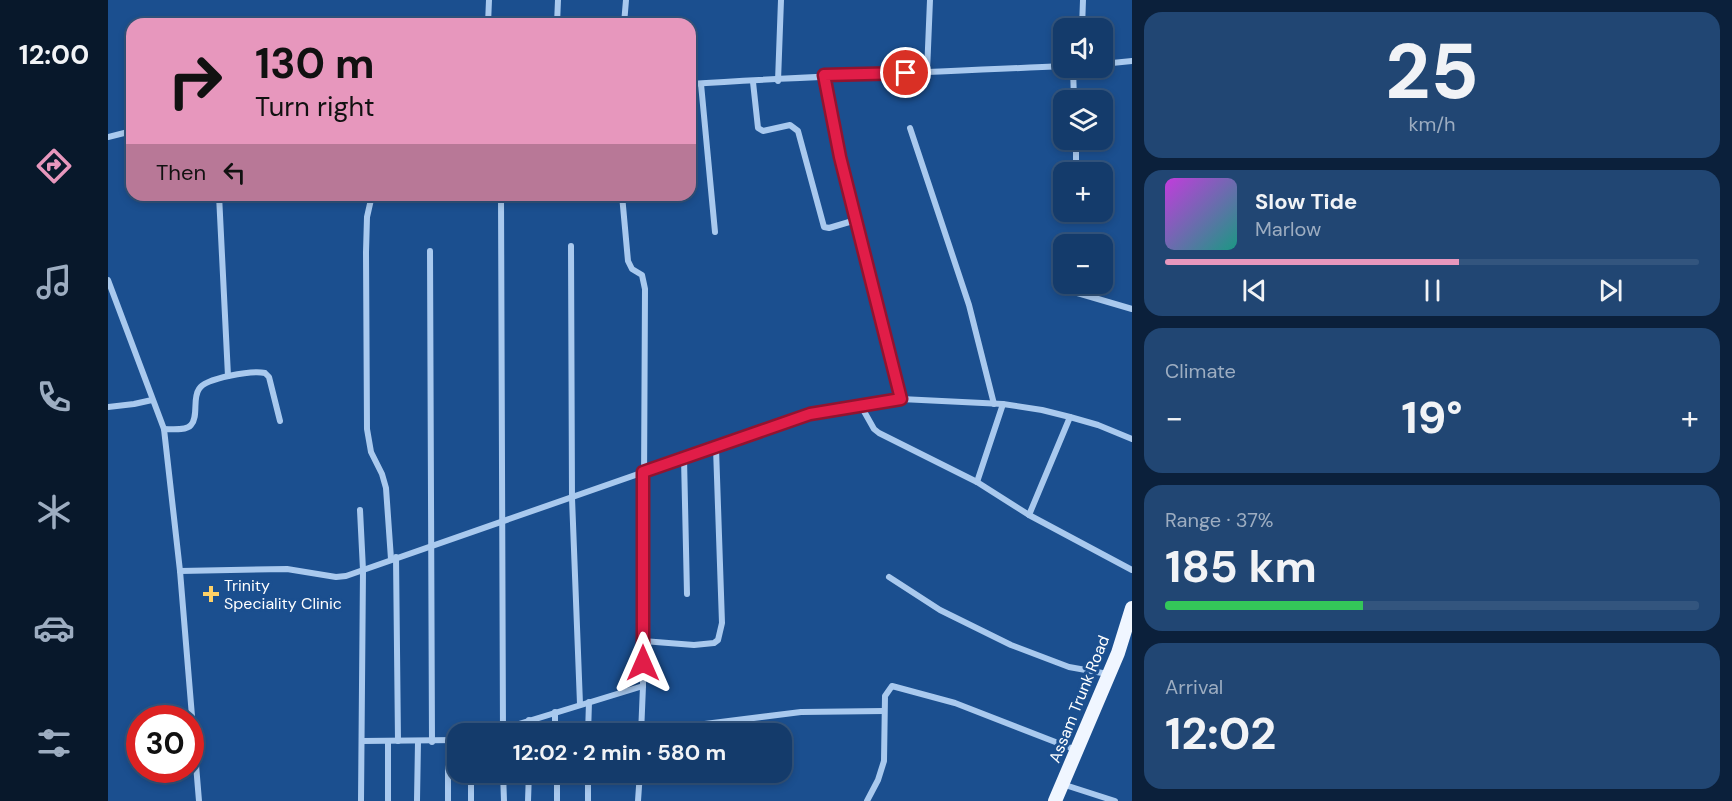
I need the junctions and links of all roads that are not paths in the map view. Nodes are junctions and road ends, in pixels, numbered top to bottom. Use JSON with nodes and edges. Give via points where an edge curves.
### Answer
{"nodes":[{"id":1,"x":489,"y":0,"type":"edge"},
{"id":2,"x":558,"y":0,"type":"edge"},
{"id":3,"x":626,"y":0,"type":"edge"},
{"id":4,"x":781,"y":0,"type":"edge"},
{"id":5,"x":930,"y":0,"type":"edge"},
{"id":6,"x":1083,"y":0,"type":"edge"},
{"id":7,"x":488,"y":18,"type":"edge"},
{"id":8,"x":558,"y":18,"type":"edge"},
{"id":9,"x":624,"y":18,"type":"edge"},
{"id":10,"x":1082,"y":18,"type":"edge"},
{"id":11,"x":1132,"y":61,"type":"edge"},
{"id":12,"x":1113,"y":63,"type":"edge"},
{"id":13,"x":1053,"y":66,"type":"edge"},
{"id":14,"x":927,"y":72,"type":"junction"},
{"id":15,"x":824,"y":75,"type":"junction"},
{"id":16,"x":778,"y":81,"type":"junction"},
{"id":17,"x":753,"y":82,"type":"junction"},
{"id":18,"x":696,"y":84,"type":"edge"},
{"id":19,"x":701,"y":84,"type":"junction"},
{"id":20,"x":910,"y":128,"type":"dead end"},
{"id":21,"x":126,"y":132,"type":"edge"},
{"id":22,"x":108,"y":137,"type":"edge"},
{"id":23,"x":219,"y":201,"type":"edge"},
{"id":24,"x":371,"y":201,"type":"edge"},
{"id":25,"x":501,"y":201,"type":"edge"},
{"id":26,"x":623,"y":201,"type":"edge"},
{"id":27,"x":856,"y":220,"type":"junction"},
{"id":28,"x":715,"y":232,"type":"dead end"},
{"id":29,"x":571,"y":246,"type":"dead end"},
{"id":30,"x":430,"y":251,"type":"dead end"},
{"id":31,"x":108,"y":280,"type":"edge"},
{"id":32,"x":1083,"y":294,"type":"edge"},
{"id":33,"x":1132,"y":309,"type":"edge"},
{"id":34,"x":228,"y":376,"type":"junction"},
{"id":35,"x":901,"y":399,"type":"junction"},
{"id":36,"x":152,"y":400,"type":"junction"},
{"id":37,"x":994,"y":404,"type":"junction"},
{"id":38,"x":1002,"y":404,"type":"junction"},
{"id":39,"x":108,"y":406,"type":"edge"},
{"id":40,"x":861,"y":406,"type":"junction"},
{"id":41,"x":1070,"y":417,"type":"junction"},
{"id":42,"x":280,"y":421,"type":"dead end"},
{"id":43,"x":164,"y":429,"type":"junction"},
{"id":44,"x":1132,"y":439,"type":"edge"},
{"id":45,"x":716,"y":448,"type":"junction"},
{"id":46,"x":684,"y":458,"type":"junction"},
{"id":47,"x":643,"y":472,"type":"junction"},
{"id":48,"x":977,"y":482,"type":"junction"},
{"id":49,"x":572,"y":498,"type":"junction"},
{"id":50,"x":360,"y":510,"type":"dead end"},
{"id":51,"x":1029,"y":515,"type":"junction"},
{"id":52,"x":502,"y":523,"type":"junction"},
{"id":53,"x":432,"y":547,"type":"junction"},
{"id":54,"x":394,"y":558,"type":"junction"},
{"id":55,"x":363,"y":570,"type":"junction"},
{"id":56,"x":1132,"y":570,"type":"edge"},
{"id":57,"x":180,"y":571,"type":"junction"},
{"id":58,"x":889,"y":577,"type":"dead end"},
{"id":59,"x":687,"y":594,"type":"dead end"},
{"id":60,"x":1132,"y":608,"type":"edge"},
{"id":61,"x":643,"y":641,"type":"junction"},
{"id":62,"x":1109,"y":674,"type":"junction"},
{"id":63,"x":643,"y":686,"type":"junction"},
{"id":64,"x":588,"y":702,"type":"junction"},
{"id":65,"x":580,"y":705,"type":"junction"},
{"id":66,"x":884,"y":711,"type":"junction"},
{"id":67,"x":555,"y":712,"type":"junction"},
{"id":68,"x":529,"y":720,"type":"joint"},
{"id":69,"x":503,"y":723,"type":"edge"},
{"id":70,"x":522,"y":723,"type":"edge"},
{"id":71,"x":555,"y":723,"type":"edge"},
{"id":72,"x":588,"y":723,"type":"edge"},
{"id":73,"x":641,"y":723,"type":"edge"},
{"id":74,"x":721,"y":723,"type":"edge"},
{"id":75,"x":362,"y":741,"type":"junction"},
{"id":76,"x":388,"y":741,"type":"junction"},
{"id":77,"x":398,"y":741,"type":"junction"},
{"id":78,"x":432,"y":741,"type":"junction"},
{"id":79,"x":447,"y":741,"type":"edge"},
{"id":80,"x":418,"y":742,"type":"junction"},
{"id":81,"x":1077,"y":750,"type":"junction"},
{"id":82,"x":448,"y":783,"type":"edge"},
{"id":83,"x":471,"y":783,"type":"edge"},
{"id":84,"x":503,"y":783,"type":"edge"},
{"id":85,"x":529,"y":783,"type":"edge"},
{"id":86,"x":556,"y":783,"type":"edge"},
{"id":87,"x":588,"y":783,"type":"edge"},
{"id":88,"x":639,"y":783,"type":"edge"},
{"id":89,"x":1062,"y":784,"type":"junction"},
{"id":90,"x":199,"y":801,"type":"edge"},
{"id":91,"x":361,"y":801,"type":"edge"},
{"id":92,"x":388,"y":801,"type":"edge"},
{"id":93,"x":417,"y":801,"type":"edge"},
{"id":94,"x":448,"y":801,"type":"edge"},
{"id":95,"x":471,"y":801,"type":"edge"},
{"id":96,"x":504,"y":801,"type":"edge"},
{"id":97,"x":528,"y":801,"type":"edge"},
{"id":98,"x":557,"y":801,"type":"edge"},
{"id":99,"x":588,"y":801,"type":"edge"},
{"id":100,"x":638,"y":801,"type":"edge"},
{"id":101,"x":867,"y":801,"type":"edge"},
{"id":102,"x":1055,"y":801,"type":"edge"},
{"id":103,"x":1114,"y":801,"type":"edge"}],
"edges":[{"from":1,"to":7,"type":"street"},
{"from":2,"to":8,"type":"street"},
{"from":3,"to":9,"type":"street"},
{"from":4,"to":16,"type":"street"},
{"from":5,"to":14,"type":"street"},
{"from":6,"to":10,"type":"street"},
{"from":11,"to":12,"type":"street"},
{"from":13,"to":14,"type":"street"},
{"from":14,"to":15,"type":"street"},
{"from":15,"to":16,"type":"street"},
{"from":15,"to":27,"type":"street"},
{"from":16,"to":17,"type":"street"},
{"from":17,"to":19,"type":"street"},
{"from":17,"to":27,"type":"street","via":[[758,128],[763,131],[790,125],[798,131],[824,227]]},
{"from":18,"to":19,"type":"street"},
{"from":19,"to":28,"type":"street"},
{"from":20,"to":37,"type":"street","via":[[969,305]]},
{"from":21,"to":22,"type":"street"},
{"from":23,"to":34,"type":"street"},
{"from":24,"to":54,"type":"street","via":[[366,252],[367,429],[371,452],[386,488]]},
{"from":25,"to":52,"type":"street"},
{"from":26,"to":47,"type":"street","via":[[628,261],[642,275],[645,289]]},
{"from":27,"to":35,"type":"street"},
{"from":29,"to":49,"type":"street"},
{"from":30,"to":53,"type":"street"},
{"from":31,"to":36,"type":"street"},
{"from":32,"to":33,"type":"street"},
{"from":34,"to":42,"type":"street","via":[[265,373],[272,383]]},
{"from":34,"to":43,"type":"street","via":[[200,387],[190,426]]},
{"from":35,"to":37,"type":"street"},
{"from":35,"to":40,"type":"street"},
{"from":36,"to":39,"type":"street"},
{"from":36,"to":43,"type":"street"},
{"from":37,"to":38,"type":"street"},
{"from":38,"to":41,"type":"street"},
{"from":38,"to":48,"type":"street"},
{"from":40,"to":45,"type":"street","via":[[810,414]]},
{"from":40,"to":48,"type":"street","via":[[879,433]]},
{"from":41,"to":44,"type":"street"},
{"from":41,"to":51,"type":"street"},
{"from":43,"to":57,"type":"street"},
{"from":45,"to":46,"type":"street"},
{"from":45,"to":61,"type":"street","via":[[721,632],[714,643],[702,645]]},
{"from":46,"to":47,"type":"street"},
{"from":46,"to":59,"type":"street"},
{"from":47,"to":49,"type":"street"},
{"from":47,"to":61,"type":"street"},
{"from":48,"to":51,"type":"street"},
{"from":49,"to":52,"type":"street"},
{"from":49,"to":65,"type":"street"},
{"from":50,"to":55,"type":"street"},
{"from":51,"to":56,"type":"street"},
{"from":52,"to":53,"type":"street"},
{"from":52,"to":69,"type":"street"},
{"from":53,"to":54,"type":"street"},
{"from":53,"to":78,"type":"street"},
{"from":54,"to":55,"type":"street"},
{"from":54,"to":77,"type":"street"},
{"from":55,"to":57,"type":"street","via":[[336,577],[286,569]]},
{"from":55,"to":75,"type":"street"},
{"from":57,"to":90,"type":"street"},
{"from":58,"to":62,"type":"street","via":[[940,610],[1011,645],[1069,668]]},
{"from":60,"to":62,"type":"main road","name":"Assam Trunk Road"},
{"from":61,"to":63,"type":"street"},
{"from":62,"to":81,"type":"main road","name":"Assam Trunk Road"},
{"from":63,"to":64,"type":"street"},
{"from":63,"to":73,"type":"street"},
{"from":64,"to":65,"type":"street"},
{"from":64,"to":72,"type":"street"},
{"from":65,"to":67,"type":"street"},
{"from":66,"to":74,"type":"street","via":[[809,712]]},
{"from":66,"to":81,"type":"street","via":[[887,691],[897,686],[955,703]]},
{"from":66,"to":101,"type":"street","via":[[884,760],[879,780]]},
{"from":67,"to":68,"type":"street"},
{"from":67,"to":71,"type":"street"},
{"from":68,"to":70,"type":"street"},
{"from":75,"to":76,"type":"street"},
{"from":75,"to":91,"type":"street"},
{"from":76,"to":77,"type":"street"},
{"from":76,"to":92,"type":"street"},
{"from":77,"to":80,"type":"street"},
{"from":78,"to":79,"type":"street"},
{"from":78,"to":80,"type":"street"},
{"from":80,"to":93,"type":"street"},
{"from":81,"to":89,"type":"main road","name":"Assam Trunk Road"},
{"from":82,"to":94,"type":"street"},
{"from":83,"to":95,"type":"street"},
{"from":84,"to":96,"type":"street"},
{"from":85,"to":97,"type":"street"},
{"from":86,"to":98,"type":"street"},
{"from":87,"to":99,"type":"street"},
{"from":88,"to":100,"type":"street"},
{"from":89,"to":102,"type":"main road","name":"Assam Trunk Road"},
{"from":89,"to":103,"type":"street"}]}
